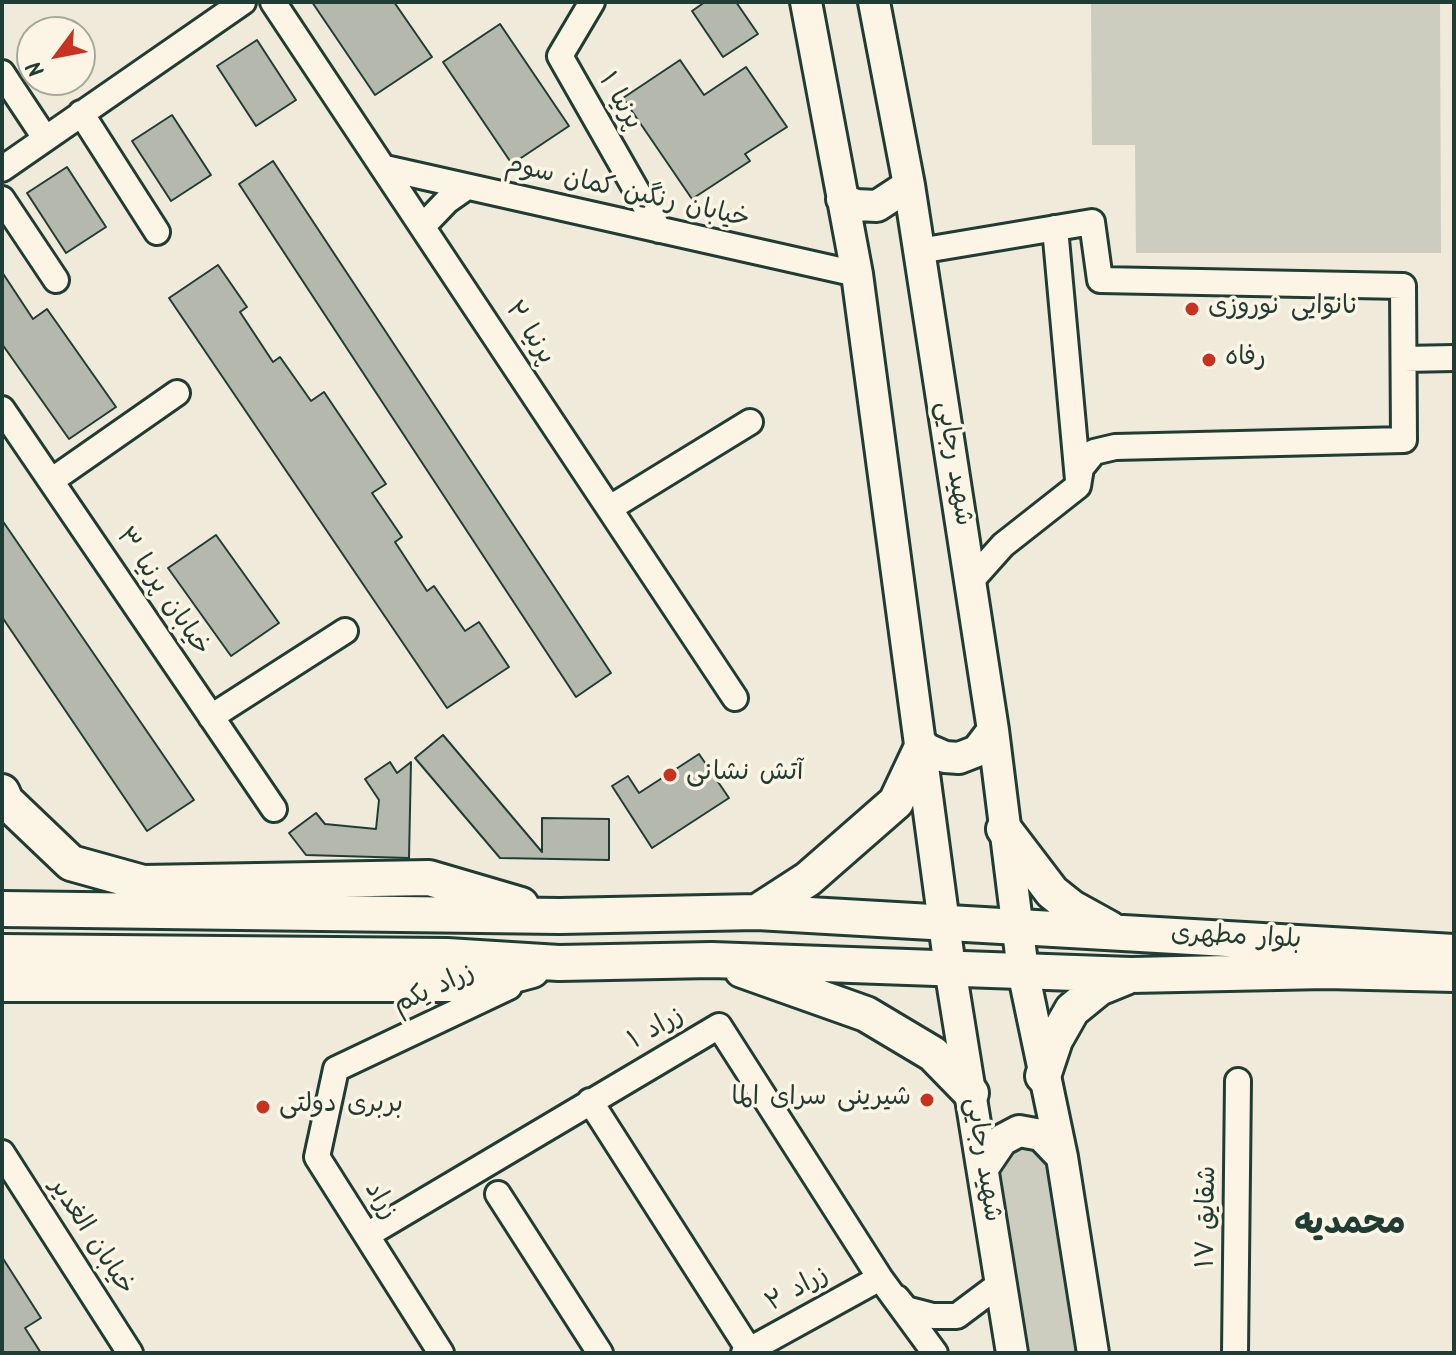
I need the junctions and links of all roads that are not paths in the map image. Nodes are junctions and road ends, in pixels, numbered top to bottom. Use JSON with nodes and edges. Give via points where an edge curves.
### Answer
{"nodes":[{"id":1,"x":243,"y":2,"type":"edge"},
{"id":2,"x":273,"y":2,"type":"edge"},
{"id":3,"x":592,"y":2,"type":"edge"},
{"id":4,"x":806,"y":2,"type":"edge"},
{"id":5,"x":874,"y":2,"type":"edge"},
{"id":6,"x":2,"y":73,"type":"edge"},
{"id":7,"x":81,"y":113,"type":"junction"},
{"id":8,"x":45,"y":138,"type":"junction"},
{"id":9,"x":385,"y":168,"type":"junction"},
{"id":10,"x":2,"y":169,"type":"edge"},
{"id":11,"x":909,"y":185,"type":"junction"},
{"id":12,"x":467,"y":187,"type":"junction"},
{"id":13,"x":2,"y":199,"type":"edge"},
{"id":14,"x":842,"y":199,"type":"junction"},
{"id":15,"x":423,"y":226,"type":"junction"},
{"id":16,"x":1055,"y":228,"type":"junction"},
{"id":17,"x":659,"y":230,"type":"junction"},
{"id":18,"x":157,"y":232,"type":"dead end"},
{"id":19,"x":919,"y":251,"type":"junction"},
{"id":20,"x":857,"y":274,"type":"junction"},
{"id":21,"x":56,"y":280,"type":"dead end"},
{"id":22,"x":1454,"y":358,"type":"edge"},
{"id":23,"x":1404,"y":359,"type":"junction"},
{"id":24,"x":177,"y":393,"type":"dead end"},
{"id":25,"x":2,"y":409,"type":"edge"},
{"id":26,"x":750,"y":422,"type":"dead end"},
{"id":27,"x":51,"y":481,"type":"junction"},
{"id":28,"x":1078,"y":486,"type":"junction"},
{"id":29,"x":610,"y":508,"type":"junction"},
{"id":30,"x":970,"y":582,"type":"junction"},
{"id":31,"x":345,"y":631,"type":"dead end"},
{"id":32,"x":735,"y":698,"type":"dead end"},
{"id":33,"x":211,"y":717,"type":"junction"},
{"id":34,"x":993,"y":730,"type":"junction"},
{"id":35,"x":922,"y":747,"type":"junction"},
{"id":36,"x":2,"y":792,"type":"edge"},
{"id":37,"x":274,"y":809,"type":"dead end"},
{"id":38,"x":1004,"y":829,"type":"junction"},
{"id":39,"x":2,"y":909,"type":"edge"},
{"id":40,"x":757,"y":912,"type":"junction"},
{"id":41,"x":560,"y":916,"type":"junction"},
{"id":42,"x":945,"y":925,"type":"junction"},
{"id":43,"x":1017,"y":927,"type":"junction"},
{"id":44,"x":1118,"y":932,"type":"junction"},
{"id":45,"x":2,"y":952,"type":"edge"},
{"id":46,"x":1454,"y":952,"type":"edge"},
{"id":47,"x":712,"y":960,"type":"junction"},
{"id":48,"x":559,"y":963,"type":"junction"},
{"id":49,"x":950,"y":968,"type":"junction"},
{"id":50,"x":1023,"y":971,"type":"junction"},
{"id":51,"x":1454,"y":974,"type":"edge"},
{"id":52,"x":1131,"y":975,"type":"junction"},
{"id":53,"x":2,"y":984,"type":"edge"},
{"id":54,"x":336,"y":1069,"type":"joint"},
{"id":55,"x":1043,"y":1076,"type":"junction"},
{"id":56,"x":1238,"y":1081,"type":"dead end"},
{"id":57,"x":971,"y":1093,"type":"junction"},
{"id":58,"x":590,"y":1101,"type":"junction"},
{"id":59,"x":2,"y":1153,"type":"edge"},
{"id":60,"x":1062,"y":1157,"type":"junction"},
{"id":61,"x":983,"y":1168,"type":"junction"},
{"id":62,"x":498,"y":1194,"type":"dead end"},
{"id":63,"x":367,"y":1235,"type":"junction"},
{"id":64,"x":880,"y":1278,"type":"junction"},
{"id":65,"x":1001,"y":1283,"type":"junction"},
{"id":66,"x":748,"y":1352,"type":"edge"},
{"id":67,"x":130,"y":1353,"type":"edge"},
{"id":68,"x":441,"y":1353,"type":"edge"},
{"id":69,"x":600,"y":1353,"type":"edge"},
{"id":70,"x":935,"y":1353,"type":"edge"},
{"id":71,"x":1012,"y":1353,"type":"edge"},
{"id":72,"x":1093,"y":1353,"type":"edge"},
{"id":73,"x":1235,"y":1353,"type":"edge"}],
"edges":[{"from":1,"to":7,"type":"street"},
{"from":2,"to":9,"type":"street","name":"پرنیا ۲"},
{"from":3,"to":17,"type":"street","name":"پرنیا ۱","via":[[560,56]]},
{"from":4,"to":14,"type":"street"},
{"from":5,"to":11,"type":"street","name":"شهید رجایی"},
{"from":6,"to":8,"type":"street"},
{"from":7,"to":8,"type":"street"},
{"from":7,"to":18,"type":"street"},
{"from":8,"to":10,"type":"street"},
{"from":9,"to":12,"type":"street","name":"خیابان رنگین کمان سوم"},
{"from":9,"to":15,"type":"street","name":"پرنیا ۲"},
{"from":11,"to":14,"type":"street","via":[[877,206]]},
{"from":11,"to":19,"type":"street","name":"شهید رجایی"},
{"from":12,"to":15,"type":"street"},
{"from":12,"to":17,"type":"street","name":"خیابان رنگین کمان سوم"},
{"from":13,"to":21,"type":"street"},
{"from":14,"to":20,"type":"street"},
{"from":15,"to":29,"type":"street","name":"پرنیا ۲"},
{"from":16,"to":19,"type":"street"},
{"from":16,"to":23,"type":"street","via":[[1092,222],[1100,280],[1403,286]]},
{"from":16,"to":28,"type":"street"},
{"from":17,"to":20,"type":"street","name":"خیابان رنگین کمان سوم"},
{"from":19,"to":30,"type":"street","name":"شهید رجایی"},
{"from":20,"to":35,"type":"street"},
{"from":22,"to":23,"type":"street"},
{"from":23,"to":28,"type":"street","via":[[1404,440],[1115,447],[1094,452],[1081,468]]},
{"from":24,"to":27,"type":"street"},
{"from":25,"to":27,"type":"street","name":"خیابان پرنیا ۳"},
{"from":26,"to":29,"type":"street"},
{"from":27,"to":33,"type":"street","name":"خیابان پرنیا ۳"},
{"from":28,"to":30,"type":"street","via":[[1003,545]]},
{"from":29,"to":32,"type":"street","name":"پرنیا ۲"},
{"from":30,"to":34,"type":"street","name":"شهید رجایی"},
{"from":31,"to":33,"type":"street"},
{"from":33,"to":37,"type":"street","name":"خیابان پرنیا ۳"},
{"from":34,"to":35,"type":"street","via":[[977,751],[959,758]]},
{"from":34,"to":38,"type":"street","name":"شهید رجایی"},
{"from":35,"to":40,"type":"main road","via":[[896,802],[808,879]]},
{"from":35,"to":42,"type":"street"},
{"from":36,"to":41,"type":"main road","via":[[71,863],[143,883],[429,878]]},
{"from":38,"to":43,"type":"street","name":"شهید رجایی"},
{"from":38,"to":44,"type":"main road","via":[[1052,892]]},
{"from":39,"to":41,"type":"main road","name":"بلوار مطهری"},
{"from":40,"to":41,"type":"main road","name":"بلوار مطهری"},
{"from":40,"to":42,"type":"main road","name":"بلوار مطهری"},
{"from":42,"to":43,"type":"main road","name":"بلوار مطهری"},
{"from":42,"to":49,"type":"street","name":"شهید رجایی"},
{"from":43,"to":44,"type":"main road","name":"بلوار مطهری"},
{"from":43,"to":50,"type":"street","name":"شهید رجایی"},
{"from":44,"to":46,"type":"main road","name":"بلوار مطهری"},
{"from":45,"to":48,"type":"main road","via":[[447,956]]},
{"from":47,"to":48,"type":"main road","name":"بلوار مطهری"},
{"from":47,"to":49,"type":"main road","name":"بلوار مطهری"},
{"from":47,"to":57,"type":"main road","via":[[866,1014],[933,1054]]},
{"from":48,"to":53,"type":"main road","via":[[480,984]]},
{"from":48,"to":54,"type":"street","name":"زراد یکم"},
{"from":49,"to":50,"type":"main road","name":"بلوار مطهری"},
{"from":49,"to":57,"type":"street","name":"شهید رجایی"},
{"from":50,"to":52,"type":"main road","name":"بلوار مطهری"},
{"from":50,"to":55,"type":"street"},
{"from":51,"to":52,"type":"main road","name":"بلوار مطهری"},
{"from":52,"to":55,"type":"main road","via":[[1099,988],[1072,1010]]},
{"from":54,"to":63,"type":"street","name":"زراد","via":[[317,1157]]},
{"from":55,"to":60,"type":"street"},
{"from":56,"to":73,"type":"street","name":"شقایق ۱۷"},
{"from":57,"to":61,"type":"street","name":"شهید رجایی"},
{"from":58,"to":63,"type":"street","name":"زراد ۱"},
{"from":58,"to":64,"type":"street","name":"زراد ۱","via":[[719,1026]]},
{"from":58,"to":66,"type":"street"},
{"from":59,"to":67,"type":"street","name":"خیابان الغدیر"},
{"from":60,"to":61,"type":"street","via":[[1041,1135],[1019,1131],[1002,1140]]},
{"from":60,"to":72,"type":"street"},
{"from":61,"to":65,"type":"street","name":"شهید رجایی"},
{"from":62,"to":69,"type":"street"},
{"from":63,"to":68,"type":"street","name":"زراد"},
{"from":64,"to":65,"type":"street","via":[[906,1309],[933,1316],[957,1316]]},
{"from":64,"to":66,"type":"street","name":"زراد ۲"},
{"from":64,"to":70,"type":"street"},
{"from":65,"to":71,"type":"street","name":"شهید رجایی"}]}
